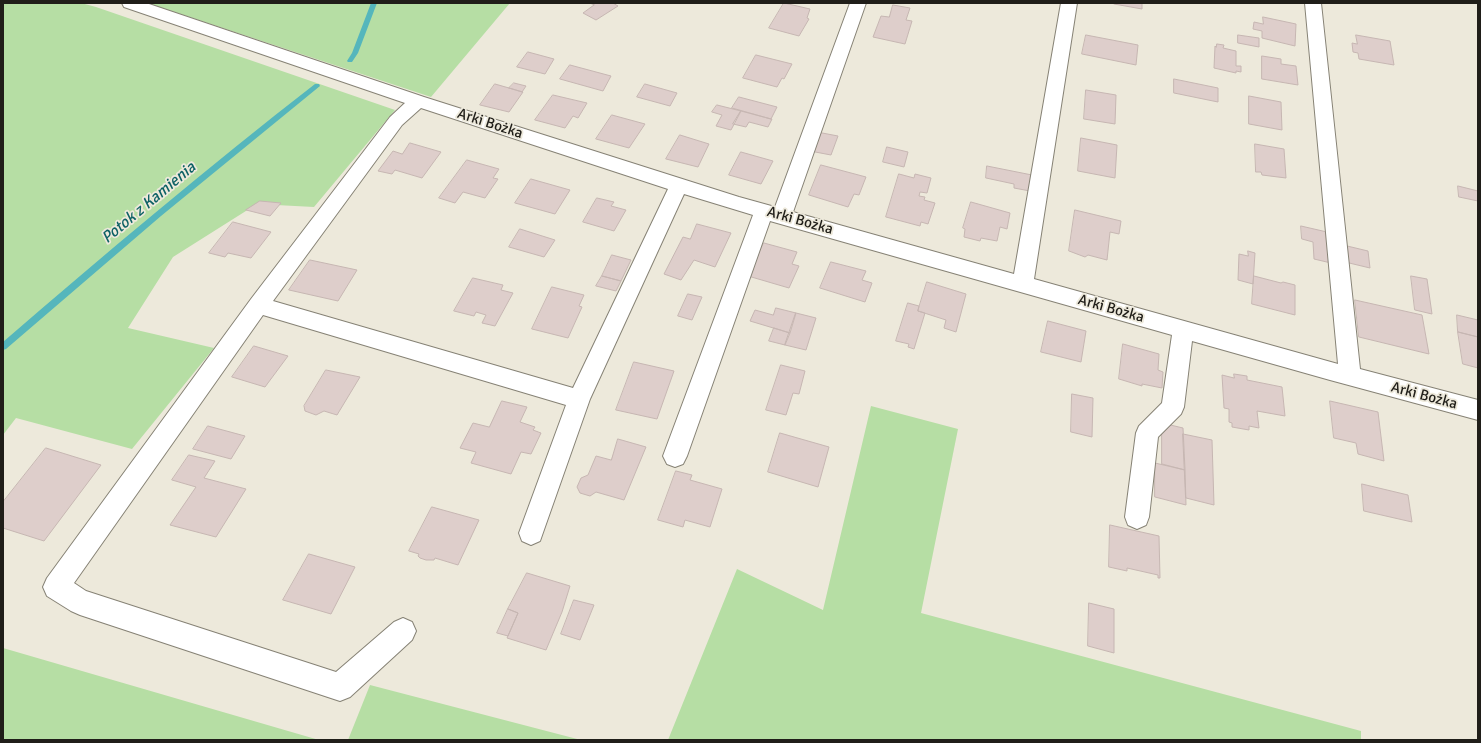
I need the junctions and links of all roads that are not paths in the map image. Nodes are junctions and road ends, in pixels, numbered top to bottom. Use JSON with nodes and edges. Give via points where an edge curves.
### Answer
{"nodes":[{"id":1,"x":130,"y":3,"type":"edge"},
{"id":2,"x":858,"y":3,"type":"edge"},
{"id":3,"x":1069,"y":3,"type":"edge"},
{"id":4,"x":1313,"y":3,"type":"edge"},
{"id":5,"x":418,"y":101,"type":"junction"},
{"id":6,"x":679,"y":185,"type":"junction"},
{"id":7,"x":773,"y":213,"type":"junction"},
{"id":8,"x":1023,"y":284,"type":"junction"},
{"id":9,"x":258,"y":305,"type":"junction"},
{"id":10,"x":1184,"y":329,"type":"junction"},
{"id":11,"x":1350,"y":376,"type":"junction"},
{"id":12,"x":579,"y":399,"type":"junction"},
{"id":13,"x":1478,"y":410,"type":"edge"},
{"id":14,"x":675,"y":456,"type":"dead end"},
{"id":15,"x":1137,"y":517,"type":"dead end"},
{"id":16,"x":531,"y":533,"type":"dead end"},
{"id":17,"x":403,"y":631,"type":"dead end"}],
"edges":[{"from":1,"to":5,"type":"street","name":"Arki Bożka"},
{"from":2,"to":7,"type":"street"},
{"from":3,"to":8,"type":"street"},
{"from":4,"to":11,"type":"street"},
{"from":5,"to":6,"type":"street","name":"Arki Bożka"},
{"from":5,"to":9,"type":"street","via":[[396,121]]},
{"from":6,"to":7,"type":"street","name":"Arki Bożka"},
{"from":6,"to":12,"type":"street"},
{"from":7,"to":8,"type":"street","name":"Arki Bożka"},
{"from":7,"to":14,"type":"street"},
{"from":8,"to":10,"type":"street","name":"Arki Bożka"},
{"from":9,"to":12,"type":"street"},
{"from":9,"to":17,"type":"street","via":[[56,587],[80,602],[340,687]]},
{"from":10,"to":11,"type":"street","name":"Arki Bożka"},
{"from":10,"to":15,"type":"street","via":[[1173,407],[1147,433]]},
{"from":11,"to":13,"type":"street","name":"Arki Bożka"},
{"from":12,"to":16,"type":"street"}]}
